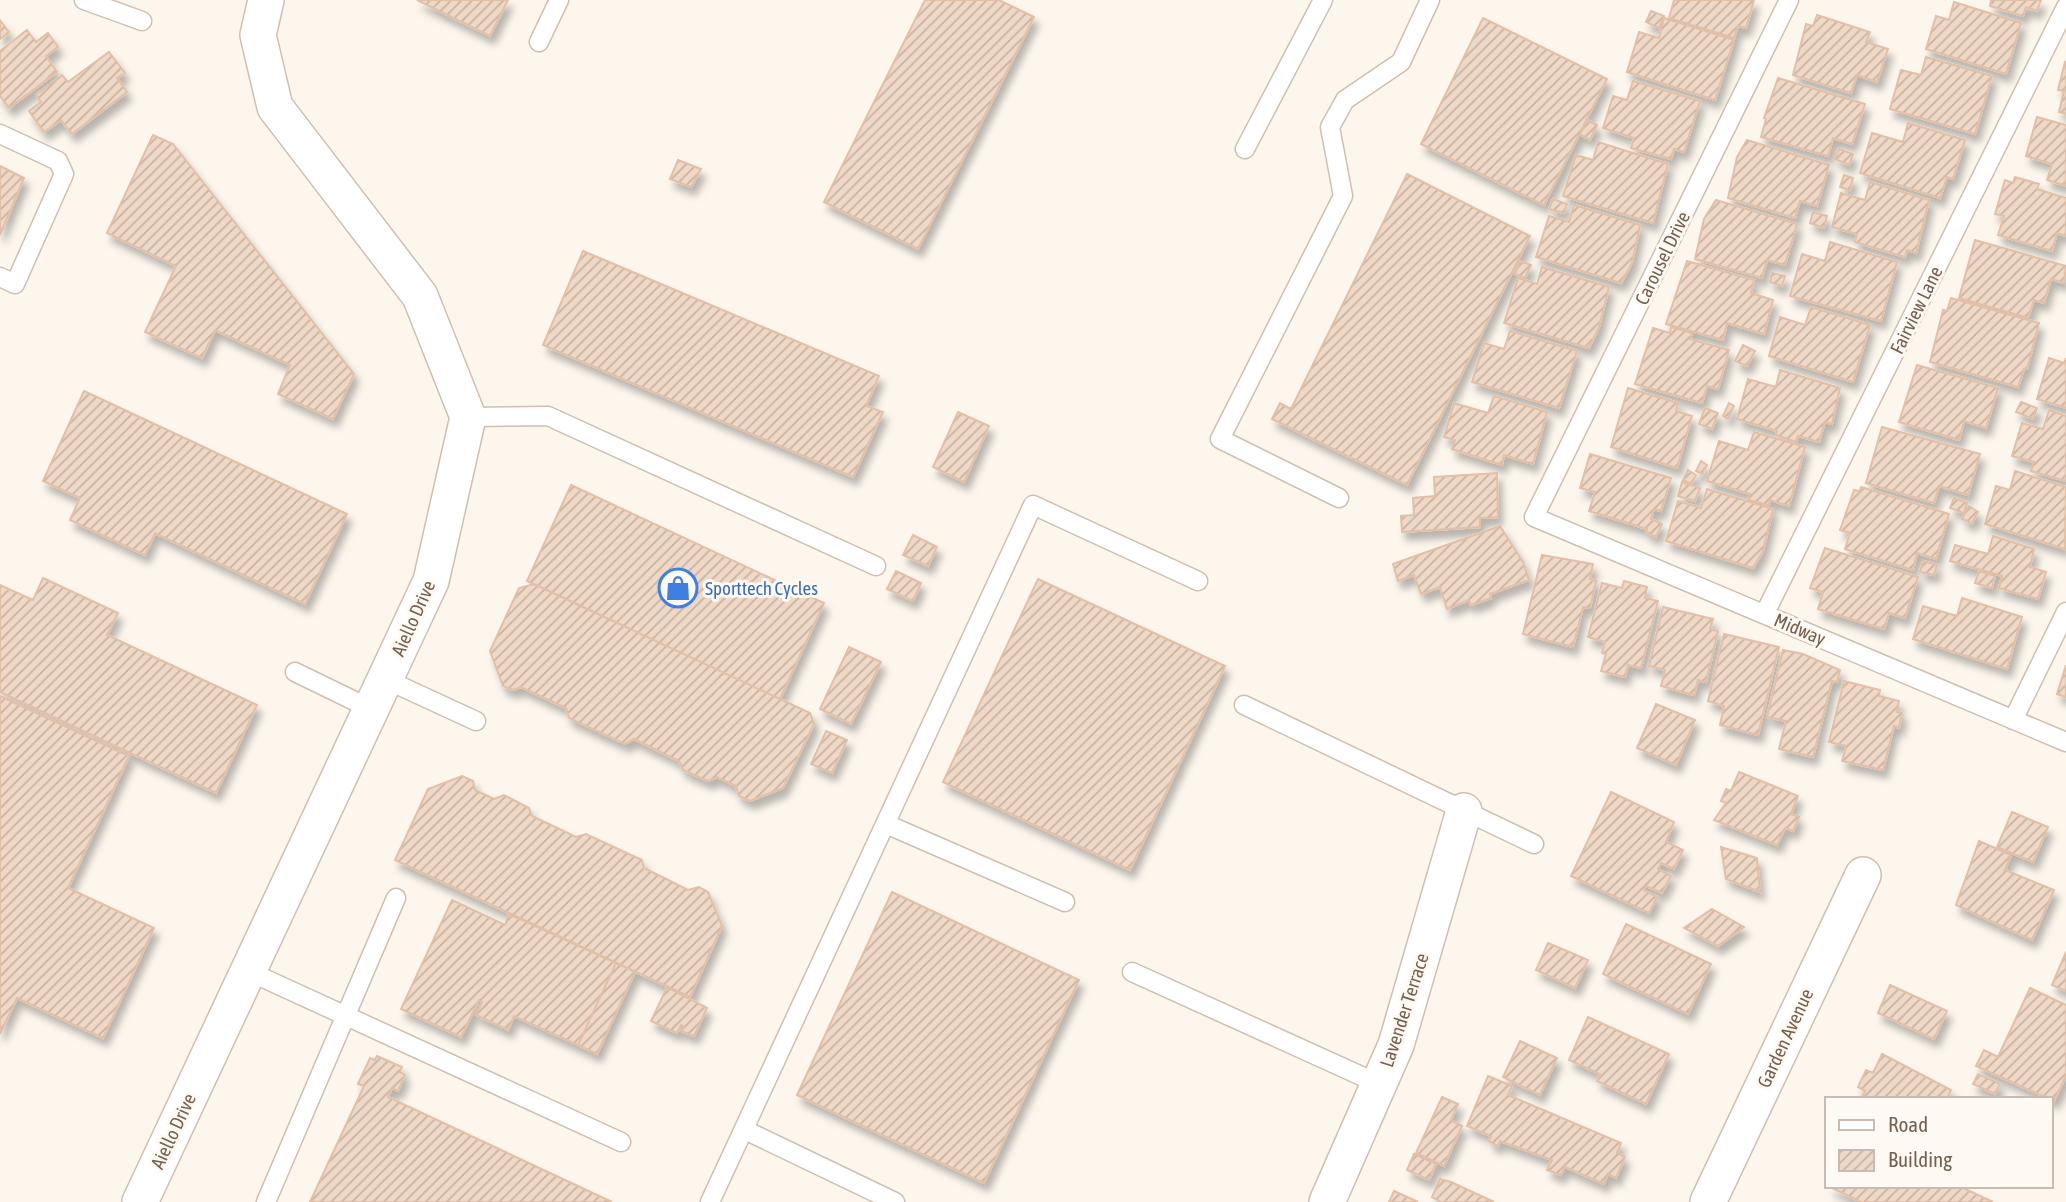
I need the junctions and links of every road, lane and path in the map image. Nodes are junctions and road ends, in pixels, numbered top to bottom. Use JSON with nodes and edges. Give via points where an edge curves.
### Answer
{"nodes":[{"id":1,"x":84,"y":0,"type":"edge"},
{"id":2,"x":266,"y":0,"type":"edge"},
{"id":3,"x":559,"y":0,"type":"edge"},
{"id":4,"x":1323,"y":0,"type":"edge"},
{"id":5,"x":1430,"y":0,"type":"edge"},
{"id":6,"x":1789,"y":0,"type":"edge"},
{"id":7,"x":2066,"y":7,"type":"edge"},
{"id":8,"x":142,"y":22,"type":"dead end"},
{"id":9,"x":539,"y":42,"type":"dead end"},
{"id":10,"x":0,"y":134,"type":"edge"},
{"id":11,"x":1245,"y":149,"type":"dead end"},
{"id":12,"x":8,"y":280,"type":"edge"},
{"id":13,"x":468,"y":417,"type":"junction"},
{"id":14,"x":1339,"y":498,"type":"dead end"},
{"id":15,"x":1534,"y":517,"type":"joint"},
{"id":16,"x":876,"y":565,"type":"dead end"},
{"id":17,"x":1198,"y":581,"type":"dead end"},
{"id":18,"x":2066,"y":612,"type":"edge"},
{"id":19,"x":1765,"y":613,"type":"junction"},
{"id":20,"x":295,"y":672,"type":"dead end"},
{"id":21,"x":378,"y":694,"type":"junction"},
{"id":22,"x":1244,"y":705,"type":"dead end"},
{"id":23,"x":2013,"y":720,"type":"junction"},
{"id":24,"x":477,"y":721,"type":"dead end"},
{"id":25,"x":2066,"y":743,"type":"edge"},
{"id":26,"x":1464,"y":811,"type":"junction"},
{"id":27,"x":886,"y":824,"type":"junction"},
{"id":28,"x":1534,"y":844,"type":"dead end"},
{"id":29,"x":1863,"y":875,"type":"dead end"},
{"id":30,"x":396,"y":898,"type":"dead end"},
{"id":31,"x":1065,"y":902,"type":"dead end"},
{"id":32,"x":248,"y":971,"type":"junction"},
{"id":33,"x":1132,"y":972,"type":"dead end"},
{"id":34,"x":346,"y":1016,"type":"junction"},
{"id":35,"x":1379,"y":1084,"type":"junction"},
{"id":36,"x":745,"y":1130,"type":"junction"},
{"id":37,"x":621,"y":1142,"type":"dead end"},
{"id":38,"x":140,"y":1202,"type":"edge"},
{"id":39,"x":266,"y":1202,"type":"edge"},
{"id":40,"x":710,"y":1202,"type":"edge"},
{"id":41,"x":895,"y":1202,"type":"edge"},
{"id":42,"x":1327,"y":1202,"type":"edge"},
{"id":43,"x":1708,"y":1202,"type":"edge"}],
"edges":[{"from":1,"to":8,"type":"lane"},
{"from":2,"to":13,"type":"street","via":[[258,35],[275,107],[420,296]]},
{"from":3,"to":9,"type":"lane"},
{"from":4,"to":11,"type":"lane"},
{"from":5,"to":14,"type":"lane","via":[[1401,62],[1345,100],[1330,127],[1343,196],[1220,439]]},
{"from":6,"to":15,"type":"lane","name":"Carousel Drive"},
{"from":7,"to":19,"type":"lane","name":"Fairview Lane"},
{"from":10,"to":12,"type":"lane","via":[[58,162],[64,174]]},
{"from":13,"to":16,"type":"lane","via":[[548,416]]},
{"from":13,"to":21,"type":"street","name":"Aiello Drive","via":[[431,581]]},
{"from":15,"to":19,"type":"lane","name":"Midway"},
{"from":17,"to":27,"type":"lane","via":[[1033,505]]},
{"from":18,"to":23,"type":"lane"},
{"from":19,"to":23,"type":"lane","name":"Midway"},
{"from":20,"to":21,"type":"lane"},
{"from":21,"to":24,"type":"lane"},
{"from":21,"to":32,"type":"street","name":"Aiello Drive"},
{"from":22,"to":26,"type":"lane"},
{"from":23,"to":25,"type":"lane","name":"Midway"},
{"from":26,"to":28,"type":"lane"},
{"from":26,"to":35,"type":"street","name":"Lavender Terrace","via":[[1396,1045]]},
{"from":27,"to":31,"type":"lane"},
{"from":27,"to":36,"type":"lane"},
{"from":29,"to":43,"type":"street","name":"Garden Avenue"},
{"from":30,"to":34,"type":"lane"},
{"from":32,"to":34,"type":"lane"},
{"from":32,"to":38,"type":"street","name":"Aiello Drive"},
{"from":33,"to":35,"type":"lane"},
{"from":34,"to":37,"type":"lane"},
{"from":34,"to":39,"type":"lane"},
{"from":35,"to":42,"type":"street","name":"Lavender Terrace"},
{"from":36,"to":40,"type":"lane"},
{"from":36,"to":41,"type":"lane"}]}
